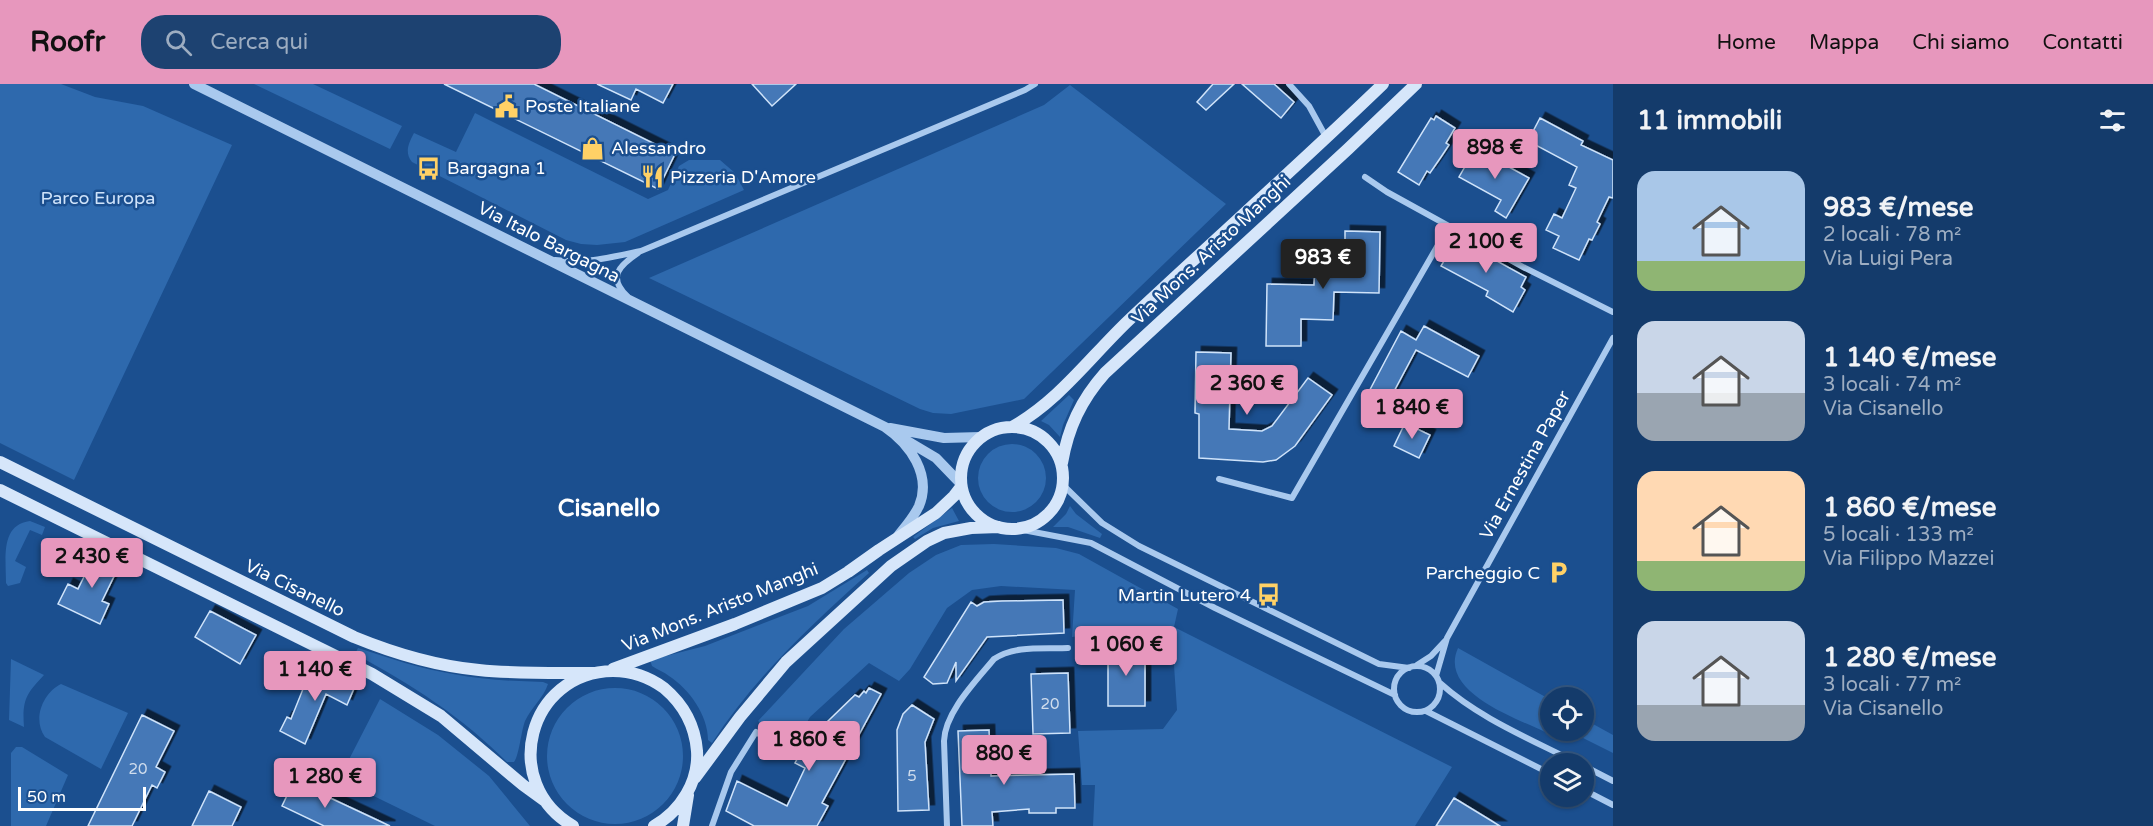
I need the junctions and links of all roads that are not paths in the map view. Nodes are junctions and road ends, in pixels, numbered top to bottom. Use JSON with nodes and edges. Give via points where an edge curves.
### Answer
{"nodes":[{"id":1,"x":1035,"y":84,"type":"edge"},
{"id":2,"x":1289,"y":84,"type":"edge"},
{"id":3,"x":1383,"y":84,"type":"edge"},
{"id":4,"x":1416,"y":84,"type":"edge"},
{"id":5,"x":194,"y":85,"type":"edge"},
{"id":6,"x":1326,"y":137,"type":"junction"},
{"id":7,"x":1365,"y":177,"type":"dead end"},
{"id":8,"x":1449,"y":226,"type":"junction"},
{"id":9,"x":641,"y":250,"type":"junction"},
{"id":10,"x":544,"y":258,"type":"junction"},
{"id":11,"x":642,"y":307,"type":"junction"},
{"id":12,"x":1613,"y":312,"type":"edge"},
{"id":13,"x":1613,"y":338,"type":"edge"},
{"id":14,"x":885,"y":427,"type":"junction"},
{"id":15,"x":1012,"y":427,"type":"junction"},
{"id":16,"x":898,"y":436,"type":"junction"},
{"id":17,"x":981,"y":437,"type":"junction"},
{"id":18,"x":0,"y":462,"type":"edge"},
{"id":19,"x":1062,"y":464,"type":"junction"},
{"id":20,"x":1219,"y":478,"type":"dead end"},
{"id":21,"x":961,"y":485,"type":"junction"},
{"id":22,"x":1063,"y":485,"type":"junction"},
{"id":23,"x":0,"y":490,"type":"edge"},
{"id":24,"x":999,"y":527,"type":"junction"},
{"id":25,"x":1018,"y":529,"type":"junction"},
{"id":26,"x":896,"y":539,"type":"junction"},
{"id":27,"x":1447,"y":638,"type":"junction"},
{"id":28,"x":1068,"y":648,"type":"dead end"},
{"id":29,"x":1412,"y":667,"type":"junction"},
{"id":30,"x":600,"y":672,"type":"junction"},
{"id":31,"x":1436,"y":676,"type":"junction"},
{"id":32,"x":1440,"y":683,"type":"junction"},
{"id":33,"x":1395,"y":695,"type":"junction"},
{"id":34,"x":1426,"y":711,"type":"junction"},
{"id":35,"x":767,"y":739,"type":"dead end"},
{"id":36,"x":1557,"y":753,"type":"edge"},
{"id":37,"x":1540,"y":768,"type":"edge"},
{"id":38,"x":1594,"y":771,"type":"edge"},
{"id":39,"x":1613,"y":781,"type":"edge"},
{"id":40,"x":690,"y":787,"type":"junction"},
{"id":41,"x":1594,"y":795,"type":"edge"},
{"id":42,"x":546,"y":803,"type":"junction"},
{"id":43,"x":1613,"y":805,"type":"edge"},
{"id":44,"x":556,"y":826,"type":"edge"},
{"id":45,"x":573,"y":826,"type":"edge"},
{"id":46,"x":654,"y":826,"type":"edge"},
{"id":47,"x":683,"y":826,"type":"edge"},
{"id":48,"x":712,"y":826,"type":"edge"},
{"id":49,"x":947,"y":826,"type":"edge"}],
"edges":[{"from":1,"to":9,"type":"street"},
{"from":2,"to":6,"type":"street","via":[[1309,106]]},
{"from":3,"to":6,"type":"main road","name":"Via Mons. Aristo Manghi"},
{"from":4,"to":19,"type":"main road","name":"Via Mons. Aristo Manghi","via":[[1105,373],[1077,413]]},
{"from":5,"to":10,"type":"street","name":"Via Italo Bargagna"},
{"from":6,"to":15,"type":"main road","name":"Via Mons. Aristo Manghi","via":[[1120,328],[1055,396]]},
{"from":7,"to":8,"type":"street"},
{"from":8,"to":12,"type":"street"},
{"from":8,"to":20,"type":"street","via":[[1292,498]]},
{"from":9,"to":10,"type":"street","via":[[587,261]]},
{"from":9,"to":11,"type":"street","via":[[621,266],[617,276],[624,293]]},
{"from":10,"to":11,"type":"street","name":"Via Italo Bargagna"},
{"from":11,"to":14,"type":"street","name":"Via Italo Bargagna"},
{"from":13,"to":27,"type":"street","name":"Via Ernestina Paper"},
{"from":14,"to":16,"type":"street","name":"Via Italo Bargagna"},
{"from":14,"to":17,"type":"street","name":"Via Italo Bargagna","via":[[944,438]]},
{"from":15,"to":17,"type":"main road","via":[[996,429]]},
{"from":15,"to":19,"type":"main road","via":[[1043,437]]},
{"from":16,"to":21,"type":"street","name":"Via Italo Bargagna","via":[[936,458]]},
{"from":16,"to":26,"type":"street","name":"Via Italo Bargagna","via":[[915,458],[923,491],[915,513]]},
{"from":17,"to":21,"type":"main road","via":[[966,455]]},
{"from":18,"to":30,"type":"main road","name":"Via Cisanello","via":[[374,645],[477,670]]},
{"from":19,"to":22,"type":"main road"},
{"from":21,"to":24,"type":"main road","via":[[974,513]]},
{"from":21,"to":26,"type":"main road","name":"Via Mons. Aristo Manghi","via":[[936,513]]},
{"from":22,"to":25,"type":"main road","via":[[1055,506],[1045,518]]},
{"from":22,"to":29,"type":"street","via":[[1102,524],[1139,546],[1379,664]]},
{"from":23,"to":42,"type":"main road","via":[[393,685],[441,716]]},
{"from":24,"to":25,"type":"main road"},
{"from":24,"to":40,"type":"main road","via":[[944,533],[891,566],[786,662]]},
{"from":25,"to":33,"type":"street","via":[[1091,543]]},
{"from":26,"to":30,"type":"main road","name":"Via Mons. Aristo Manghi","via":[[809,594]]},
{"from":27,"to":29,"type":"street","name":"Via Ernestina Paper","via":[[1431,656]]},
{"from":27,"to":31,"type":"street","name":"Via Ernestina Paper"},
{"from":28,"to":49,"type":"street","via":[[1020,649],[1002,654],[957,706],[944,734]]},
{"from":29,"to":31,"type":"street","via":[[1427,668]]},
{"from":29,"to":33,"type":"street","via":[[1403,670],[1396,681]]},
{"from":30,"to":40,"type":"main road","name":"Via Cisanello","via":[[634,673],[652,680],[681,705],[697,750]]},
{"from":30,"to":42,"type":"main road","name":"Via Mons. Aristo Manghi","via":[[564,687],[537,720],[530,761]]},
{"from":31,"to":32,"type":"street"},
{"from":32,"to":34,"type":"street","via":[[1440,696]]},
{"from":32,"to":36,"type":"street","via":[[1479,713]]},
{"from":33,"to":34,"type":"street","via":[[1406,709]]},
{"from":34,"to":37,"type":"street"},
{"from":35,"to":48,"type":"street","via":[[756,732],[730,772]]},
{"from":38,"to":39,"type":"street"},
{"from":40,"to":46,"type":"main road","via":[[670,815]]},
{"from":40,"to":47,"type":"main road","name":"Via Cisanello"},
{"from":41,"to":43,"type":"street"},
{"from":42,"to":44,"type":"main road","name":"Via Mons. Aristo Manghi"},
{"from":42,"to":45,"type":"main road"}]}
